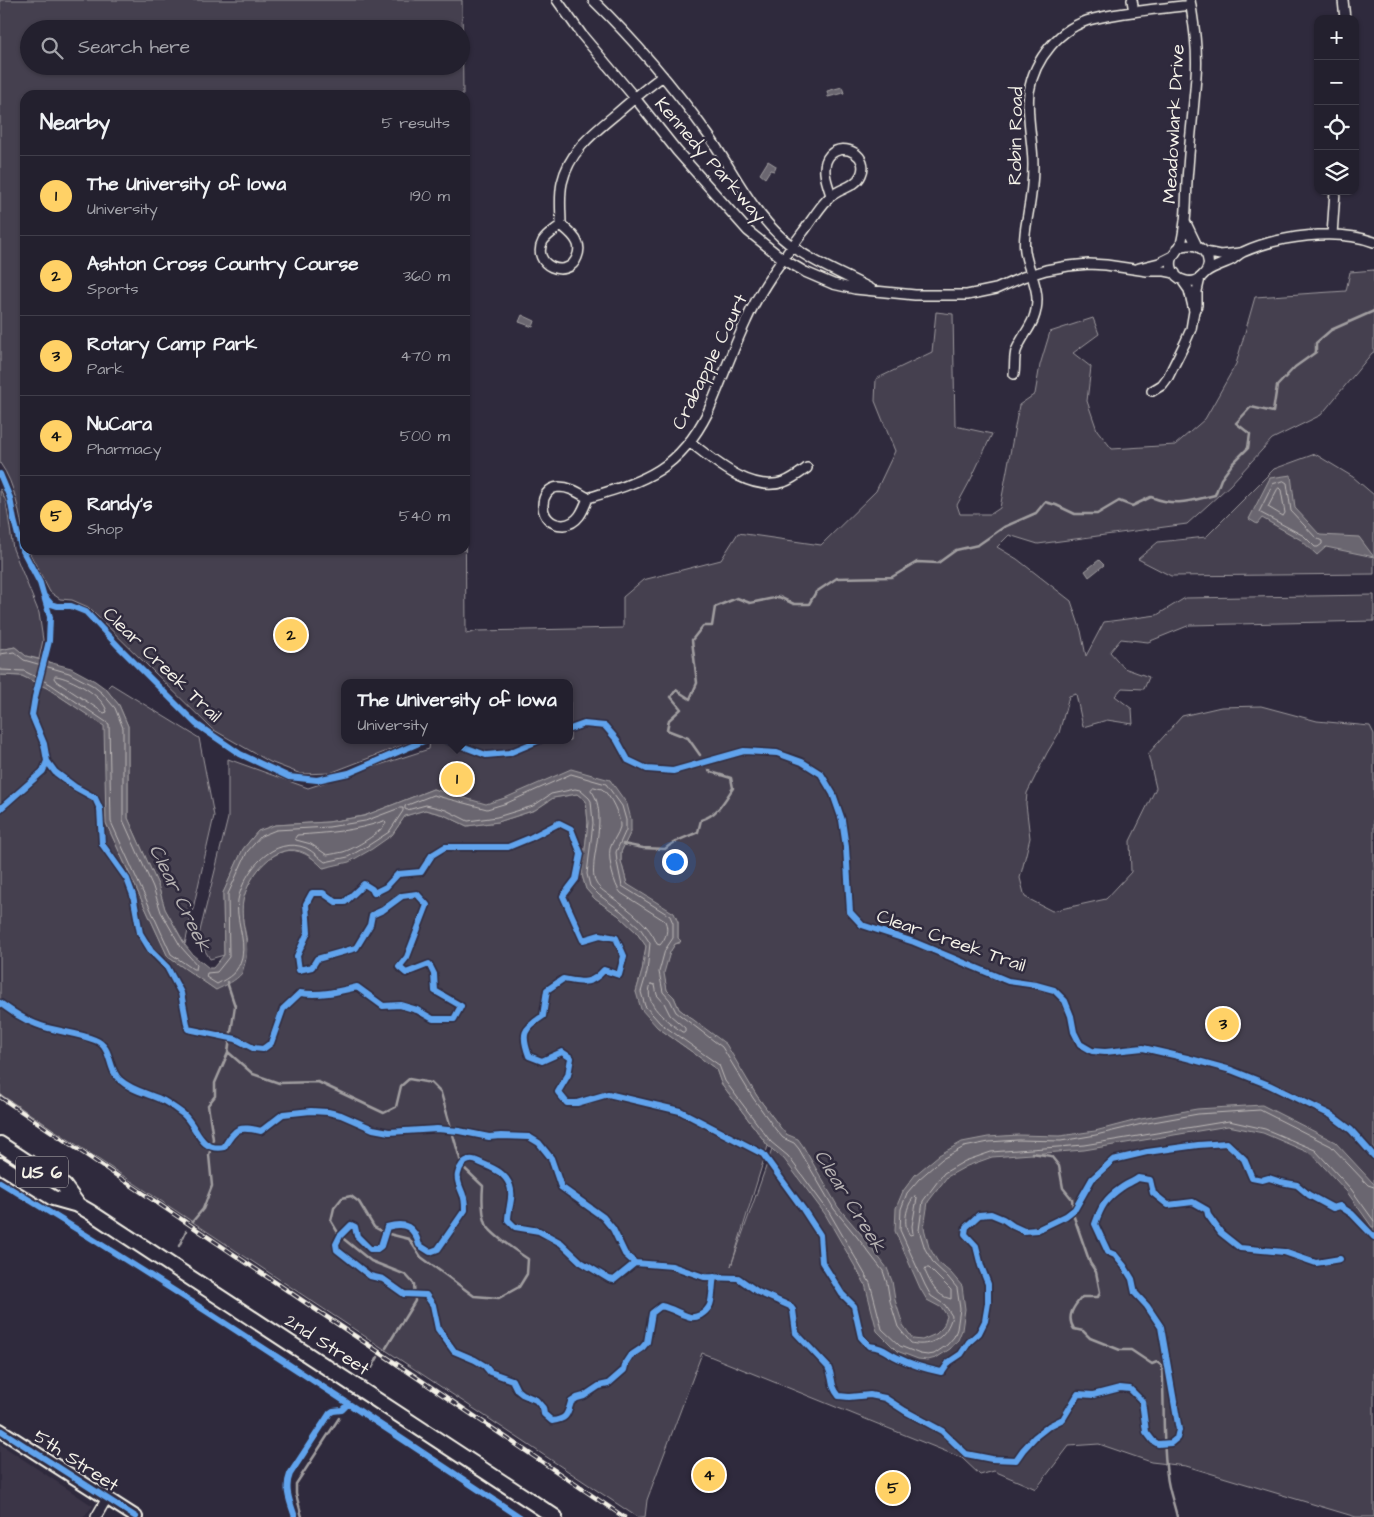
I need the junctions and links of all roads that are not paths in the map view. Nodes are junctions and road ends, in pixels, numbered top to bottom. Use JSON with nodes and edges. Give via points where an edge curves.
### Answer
{"nodes":[{"id":1,"x":557,"y":0,"type":"edge"},
{"id":2,"x":594,"y":0,"type":"edge"},
{"id":3,"x":1132,"y":0,"type":"edge"},
{"id":4,"x":1343,"y":0,"type":"edge"},
{"id":5,"x":1191,"y":2,"type":"edge"},
{"id":6,"x":1134,"y":12,"type":"junction"},
{"id":7,"x":1345,"y":15,"type":"edge"},
{"id":8,"x":662,"y":76,"type":"junction"},
{"id":9,"x":635,"y":98,"type":"junction"},
{"id":10,"x":831,"y":195,"type":"junction"},
{"id":11,"x":1335,"y":195,"type":"edge"},
{"id":12,"x":1185,"y":221,"type":"junction"},
{"id":13,"x":561,"y":225,"type":"junction"},
{"id":14,"x":1332,"y":235,"type":"junction"},
{"id":15,"x":1374,"y":242,"type":"edge"},
{"id":16,"x":793,"y":246,"type":"junction"},
{"id":17,"x":1201,"y":249,"type":"junction"},
{"id":18,"x":1175,"y":253,"type":"junction"},
{"id":19,"x":1240,"y":253,"type":"junction"},
{"id":20,"x":783,"y":259,"type":"junction"},
{"id":21,"x":1138,"y":268,"type":"junction"},
{"id":22,"x":1175,"y":273,"type":"junction"},
{"id":23,"x":1032,"y":274,"type":"junction"},
{"id":24,"x":1203,"y":275,"type":"junction"},
{"id":25,"x":1182,"y":280,"type":"junction"},
{"id":26,"x":875,"y":291,"type":"junction"},
{"id":27,"x":1194,"y":311,"type":"junction"},
{"id":28,"x":1014,"y":374,"type":"dead end"},
{"id":29,"x":1152,"y":391,"type":"dead end"},
{"id":30,"x":690,"y":442,"type":"junction"},
{"id":31,"x":807,"y":468,"type":"dead end"},
{"id":32,"x":588,"y":498,"type":"junction"},
{"id":33,"x":0,"y":1144,"type":"edge"},
{"id":34,"x":0,"y":1165,"type":"edge"},
{"id":35,"x":78,"y":1205,"type":"junction"},
{"id":36,"x":0,"y":1430,"type":"edge"},
{"id":37,"x":107,"y":1498,"type":"junction"},
{"id":38,"x":96,"y":1517,"type":"edge"},
{"id":39,"x":136,"y":1517,"type":"edge"},
{"id":40,"x":555,"y":1517,"type":"edge"}],
"edges":[{"from":1,"to":9,"type":"street","name":"Kennedy Parkway"},
{"from":2,"to":8,"type":"street","name":"Kennedy Parkway","via":[[644,52]]},
{"from":3,"to":6,"type":"street"},
{"from":4,"to":7,"type":"street"},
{"from":5,"to":6,"type":"street","name":"Robin Road"},
{"from":5,"to":12,"type":"street","name":"Meadowlark Drive","via":[[1196,75]]},
{"from":6,"to":23,"type":"street","name":"Robin Road","via":[[1092,19],[1077,25],[1052,45],[1034,74],[1028,116],[1032,188],[1024,238],[1024,252]]},
{"from":8,"to":9,"type":"street"},
{"from":8,"to":16,"type":"street","name":"Kennedy Parkway","via":[[709,137],[756,209]]},
{"from":9,"to":13,"type":"street","via":[[588,138],[573,156],[562,184]]},
{"from":9,"to":20,"type":"street","name":"Kennedy Parkway","via":[[748,231]]},
{"from":10,"to":10,"type":"street","via":[[858,181],[862,174],[863,166],[855,152],[839,150],[827,159],[824,168]]},
{"from":10,"to":16,"type":"street","name":"Crabapple Court"},
{"from":11,"to":14,"type":"street"},
{"from":12,"to":17,"type":"street","name":"Meadowlark Drive"},
{"from":12,"to":18,"type":"street","name":"Meadowlark Drive"},
{"from":13,"to":13,"type":"street","via":[[579,244],[579,252],[570,266],[554,269],[541,258],[540,250],[543,240]]},
{"from":14,"to":15,"type":"street"},
{"from":14,"to":19,"type":"street","via":[[1273,242]]},
{"from":16,"to":20,"type":"street","name":"Crabapple Court"},
{"from":16,"to":26,"type":"street","name":"Kennedy Parkway","via":[[835,272]]},
{"from":17,"to":18,"type":"street","via":[[1188,245]]},
{"from":17,"to":19,"type":"street","via":[[1223,255]]},
{"from":17,"to":24,"type":"street","via":[[1208,258]]},
{"from":18,"to":21,"type":"street","name":"Kennedy Parkway","via":[[1159,263]]},
{"from":18,"to":22,"type":"street","via":[[1171,265]]},
{"from":19,"to":24,"type":"street"},
{"from":20,"to":26,"type":"street","name":"Kennedy Parkway","via":[[833,284]]},
{"from":20,"to":30,"type":"street","name":"Crabapple Court","via":[[746,320],[708,412]]},
{"from":21,"to":22,"type":"street","name":"Kennedy Parkway"},
{"from":21,"to":23,"type":"street","name":"Kennedy Parkway","via":[[1089,264]]},
{"from":22,"to":25,"type":"street"},
{"from":23,"to":26,"type":"street","name":"Kennedy Parkway","via":[[996,289],[967,294],[916,295]]},
{"from":23,"to":28,"type":"street","name":"Robin Road","via":[[1036,308],[1031,327],[1016,352]]},
{"from":24,"to":25,"type":"street","via":[[1192,282]]},
{"from":24,"to":27,"type":"street"},
{"from":25,"to":27,"type":"street"},
{"from":27,"to":29,"type":"street","via":[[1191,328],[1168,377]]},
{"from":30,"to":31,"type":"street","via":[[731,472],[760,483],[785,482]]},
{"from":30,"to":32,"type":"street","name":"Crabapple Court","via":[[669,463],[646,478]]},
{"from":32,"to":32,"type":"street","via":[[578,519],[570,524],[558,525],[544,514],[545,497],[557,487],[577,491]]},
{"from":33,"to":35,"type":"main road","name":"2nd Street","number":"US 6","via":[[64,1186]]},
{"from":34,"to":35,"type":"main road","name":"2nd Street","number":"US 6","via":[[53,1198]]},
{"from":35,"to":40,"type":"main road","name":"2nd Street","number":"US 6"},
{"from":36,"to":37,"type":"street","name":"5th Street"},
{"from":37,"to":38,"type":"street"},
{"from":37,"to":39,"type":"street","name":"5th Street"}]}
